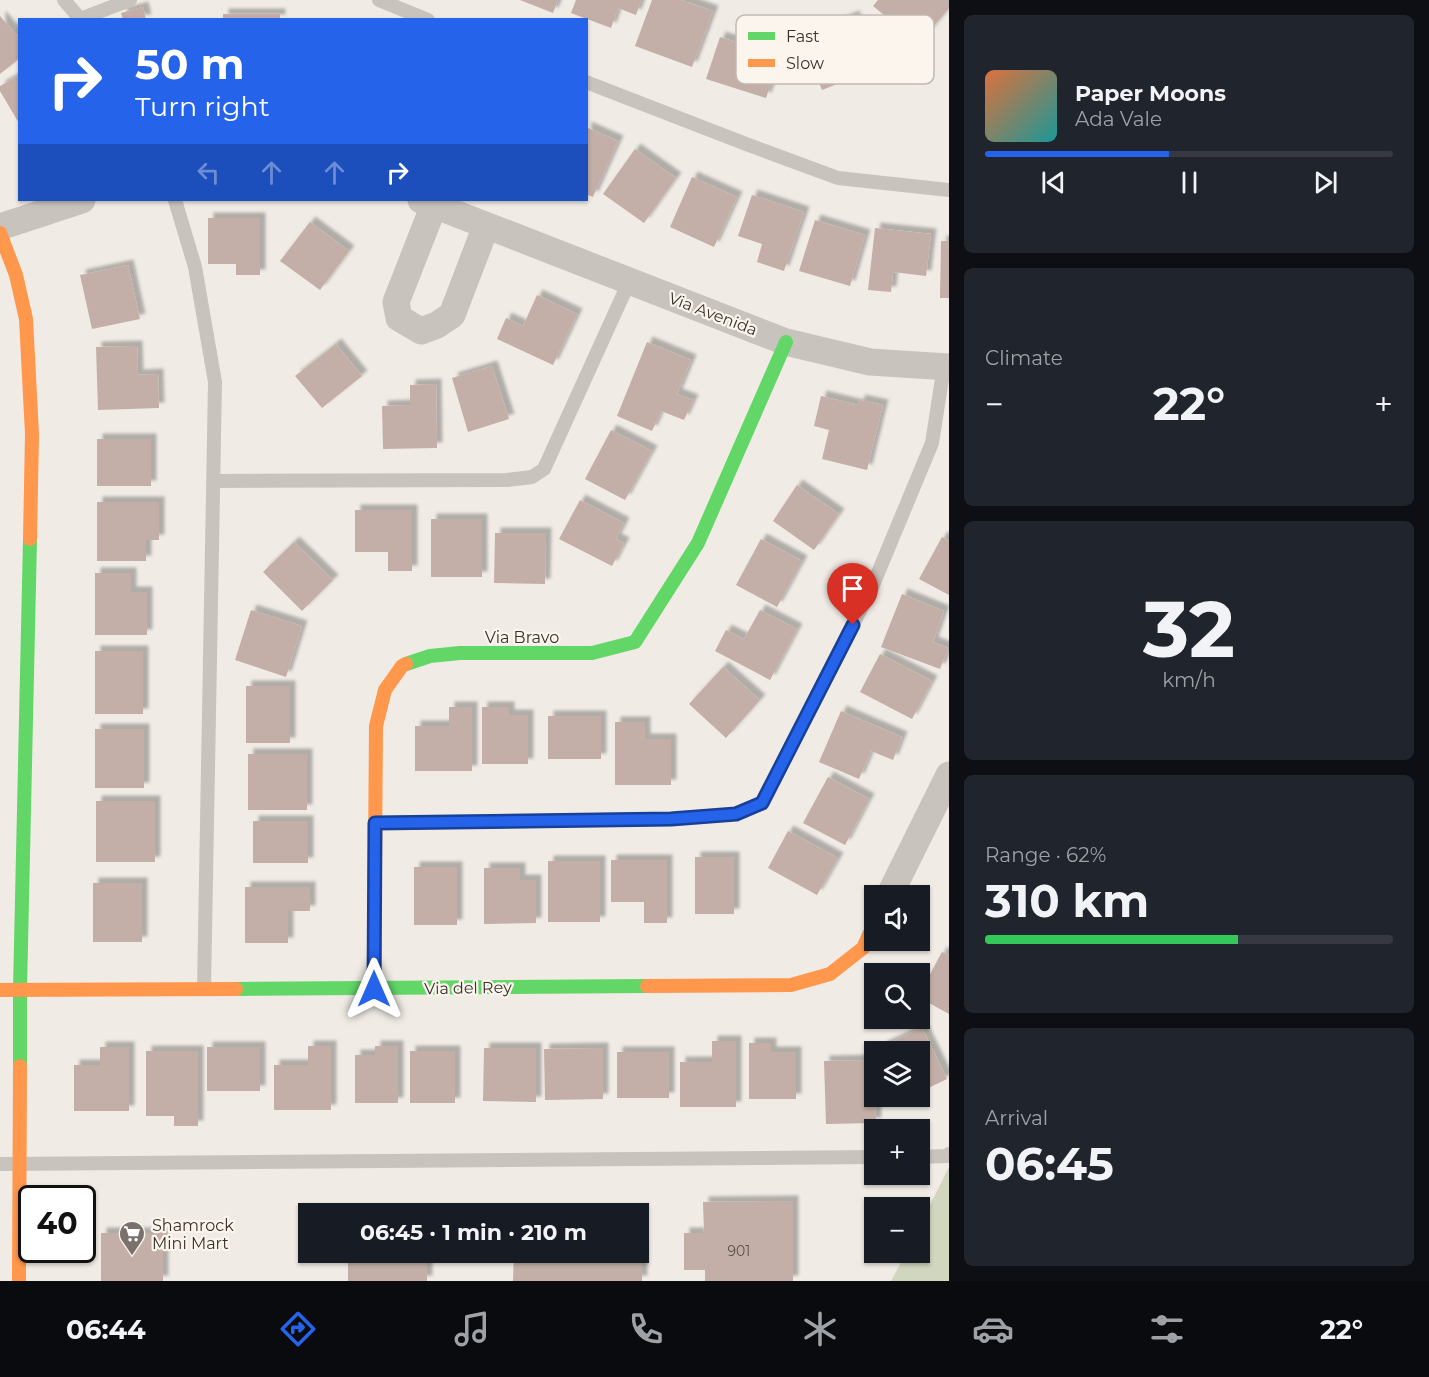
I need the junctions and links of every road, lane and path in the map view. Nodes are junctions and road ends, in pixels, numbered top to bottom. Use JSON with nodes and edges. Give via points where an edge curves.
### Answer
{"nodes":[{"id":1,"x":64,"y":0,"type":"edge"},
{"id":2,"x":130,"y":0,"type":"edge"},
{"id":3,"x":379,"y":0,"type":"edge"},
{"id":4,"x":79,"y":18,"type":"edge"},
{"id":5,"x":83,"y":18,"type":"edge"},
{"id":6,"x":423,"y":18,"type":"edge"},
{"id":7,"x":588,"y":83,"type":"edge"},
{"id":8,"x":949,"y":190,"type":"edge"},
{"id":9,"x":79,"y":201,"type":"edge"},
{"id":10,"x":175,"y":201,"type":"edge"},
{"id":11,"x":427,"y":202,"type":"edge"},
{"id":12,"x":486,"y":226,"type":"junction"},
{"id":13,"x":0,"y":227,"type":"edge"},
{"id":14,"x":0,"y":233,"type":"edge"},
{"id":15,"x":629,"y":282,"type":"junction"},
{"id":16,"x":786,"y":342,"type":"junction"},
{"id":17,"x":947,"y":367,"type":"edge"},
{"id":18,"x":214,"y":481,"type":"junction"},
{"id":19,"x":949,"y":775,"type":"edge"},
{"id":20,"x":375,"y":823,"type":"junction"},
{"id":21,"x":894,"y":885,"type":"edge"},
{"id":22,"x":864,"y":944,"type":"edge"},
{"id":23,"x":204,"y":989,"type":"junction"},
{"id":24,"x":374,"y":989,"type":"junction"},
{"id":25,"x":0,"y":990,"type":"edge"},
{"id":26,"x":20,"y":990,"type":"junction"},
{"id":27,"x":949,"y":1154,"type":"edge"},
{"id":28,"x":864,"y":1157,"type":"edge"},
{"id":29,"x":930,"y":1157,"type":"edge"},
{"id":30,"x":0,"y":1164,"type":"edge"},
{"id":31,"x":19,"y":1164,"type":"junction"},
{"id":32,"x":19,"y":1281,"type":"edge"}],
"edges":[{"from":1,"to":4,"type":"lane"},
{"from":2,"to":5,"type":"lane"},
{"from":3,"to":6,"type":"lane"},
{"from":7,"to":8,"type":"lane","via":[[838,178]]},
{"from":9,"to":13,"type":"street"},
{"from":10,"to":18,"type":"lane","via":[[195,267],[215,382]]},
{"from":11,"to":12,"type":"street","name":"Via Avenida"},
{"from":11,"to":12,"type":"street","name":"Via Avenida","via":[[396,302],[399,318],[421,331],[452,315]]},
{"from":12,"to":15,"type":"street","name":"Via Avenida"},
{"from":14,"to":26,"type":"street","via":[[26,319],[32,434]]},
{"from":15,"to":16,"type":"street","name":"Via Avenida"},
{"from":15,"to":18,"type":"lane","via":[[544,470],[532,477]]},
{"from":16,"to":17,"type":"street","name":"Via Avenida","via":[[870,362]]},
{"from":16,"to":20,"type":"street","name":"Via Bravo","via":[[698,543],[634,642],[592,653],[430,656],[402,666],[385,690],[376,726]]},
{"from":17,"to":20,"type":"lane","via":[[932,443],[873,585],[762,803],[736,814],[671,819]]},
{"from":18,"to":23,"type":"lane"},
{"from":19,"to":21,"type":"street"},
{"from":20,"to":24,"type":"street","name":"Via Bravo"},
{"from":22,"to":24,"type":"street","name":"Via del Rey","via":[[830,974],[791,985]]},
{"from":23,"to":24,"type":"street","name":"Via del Rey"},
{"from":23,"to":26,"type":"street","name":"Via del Rey"},
{"from":25,"to":26,"type":"street","name":"Via del Rey"},
{"from":26,"to":31,"type":"street"},
{"from":27,"to":29,"type":"lane"},
{"from":28,"to":31,"type":"lane"},
{"from":30,"to":31,"type":"lane"},
{"from":31,"to":32,"type":"street","via":[[14,1206]]}]}
